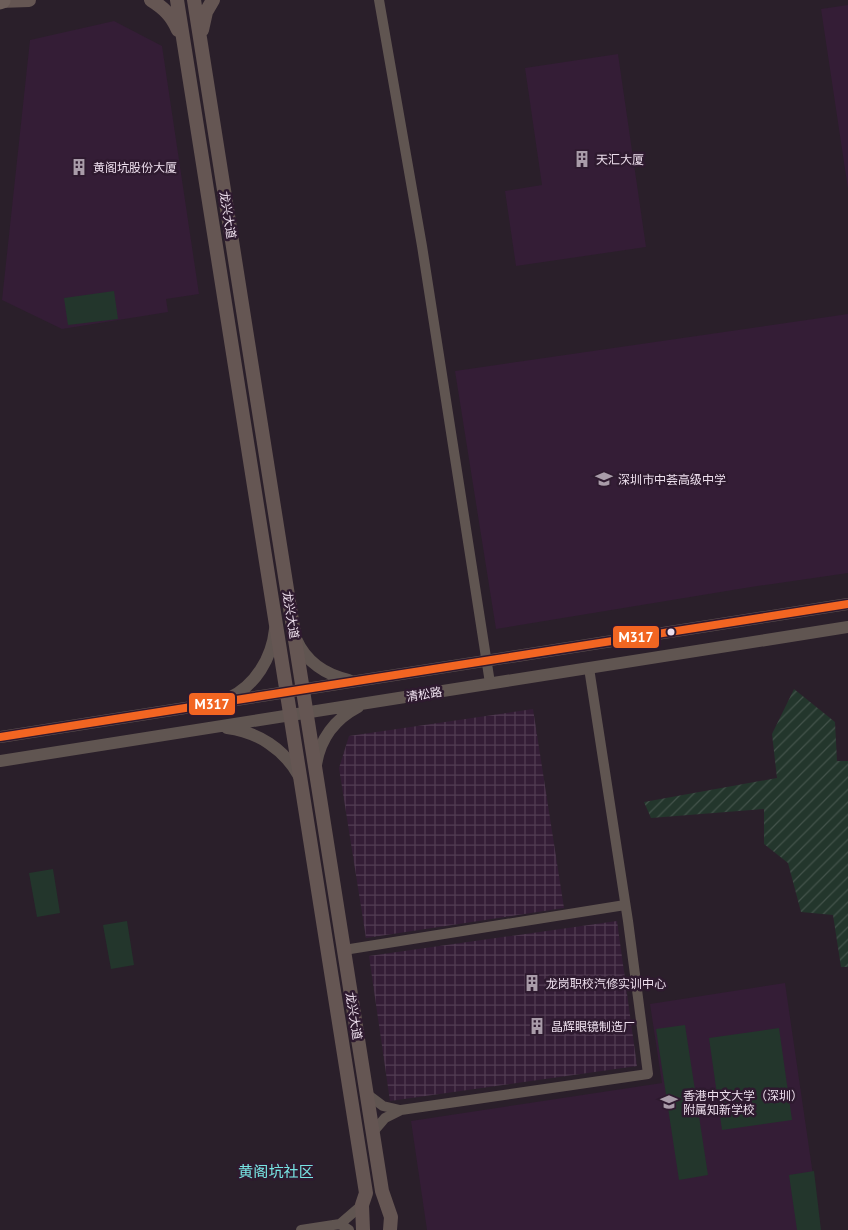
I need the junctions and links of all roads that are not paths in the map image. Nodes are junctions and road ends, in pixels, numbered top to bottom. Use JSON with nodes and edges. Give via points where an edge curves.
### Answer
{"nodes":[{"id":1,"x":28,"y":0,"type":"edge"},
{"id":2,"x":151,"y":0,"type":"edge"},
{"id":3,"x":177,"y":0,"type":"edge"},
{"id":4,"x":194,"y":0,"type":"edge"},
{"id":5,"x":213,"y":0,"type":"edge"},
{"id":6,"x":380,"y":0,"type":"edge"},
{"id":7,"x":1,"y":2,"type":"edge"},
{"id":8,"x":201,"y":43,"type":"junction"},
{"id":9,"x":184,"y":45,"type":"junction"},
{"id":10,"x":204,"y":61,"type":"junction"},
{"id":11,"x":187,"y":64,"type":"junction"},
{"id":12,"x":848,"y":604,"type":"edge"},
{"id":13,"x":276,"y":622,"type":"junction"},
{"id":14,"x":848,"y":627,"type":"edge"},
{"id":15,"x":294,"y":635,"type":"junction"},
{"id":16,"x":486,"y":660,"type":"junction"},
{"id":17,"x":589,"y":668,"type":"junction"},
{"id":18,"x":354,"y":681,"type":"junction"},
{"id":19,"x":490,"y":684,"type":"junction"},
{"id":20,"x":303,"y":689,"type":"junction"},
{"id":21,"x":287,"y":692,"type":"junction"},
{"id":22,"x":218,"y":703,"type":"junction"},
{"id":23,"x":364,"y":703,"type":"junction"},
{"id":24,"x":307,"y":712,"type":"junction"},
{"id":25,"x":290,"y":715,"type":"junction"},
{"id":26,"x":215,"y":727,"type":"junction"},
{"id":27,"x":0,"y":737,"type":"edge"},
{"id":28,"x":0,"y":760,"type":"edge"},
{"id":29,"x":315,"y":768,"type":"junction"},
{"id":30,"x":300,"y":779,"type":"junction"},
{"id":31,"x":625,"y":905,"type":"junction"},
{"id":32,"x":344,"y":950,"type":"junction"},
{"id":33,"x":367,"y":1094,"type":"junction"},
{"id":34,"x":401,"y":1110,"type":"junction"},
{"id":35,"x":373,"y":1132,"type":"junction"},
{"id":36,"x":362,"y":1205,"type":"junction"},
{"id":37,"x":344,"y":1227,"type":"edge"},
{"id":38,"x":301,"y":1230,"type":"edge"},
{"id":39,"x":363,"y":1230,"type":"edge"},
{"id":40,"x":390,"y":1230,"type":"edge"}],
"edges":[{"from":1,"to":7,"type":"main road"},
{"from":2,"to":9,"type":"main road","via":[[170,15]]},
{"from":3,"to":9,"type":"main road","name":"龙兴大道"},
{"from":4,"to":8,"type":"main road","name":"龙兴大道"},
{"from":5,"to":8,"type":"main road","via":[[202,26]]},
{"from":6,"to":16,"type":"street"},
{"from":8,"to":10,"type":"main road","name":"龙兴大道"},
{"from":9,"to":11,"type":"main road","name":"龙兴大道"},
{"from":10,"to":11,"type":"main road"},
{"from":10,"to":15,"type":"main road","name":"龙兴大道"},
{"from":11,"to":13,"type":"main road","name":"龙兴大道"},
{"from":12,"to":16,"type":"street","name":"清松路"},
{"from":13,"to":21,"type":"main road","name":"龙兴大道"},
{"from":13,"to":22,"type":"street","via":[[272,648],[258,674],[240,692]]},
{"from":14,"to":17,"type":"street","name":"清松路"},
{"from":15,"to":18,"type":"street","via":[[300,648],[316,666]]},
{"from":15,"to":20,"type":"main road","name":"龙兴大道"},
{"from":16,"to":18,"type":"street","name":"清松路"},
{"from":16,"to":19,"type":"street"},
{"from":17,"to":19,"type":"street","name":"清松路"},
{"from":17,"to":31,"type":"street"},
{"from":18,"to":20,"type":"street","name":"清松路"},
{"from":19,"to":23,"type":"street","name":"清松路"},
{"from":20,"to":21,"type":"street","name":"清松路"},
{"from":20,"to":24,"type":"main road","name":"龙兴大道"},
{"from":21,"to":22,"type":"street","name":"清松路"},
{"from":21,"to":25,"type":"main road","name":"龙兴大道"},
{"from":22,"to":27,"type":"street","name":"清松路"},
{"from":23,"to":24,"type":"street","name":"清松路"},
{"from":23,"to":29,"type":"street","via":[[337,721],[322,742]]},
{"from":24,"to":25,"type":"street","name":"清松路"},
{"from":24,"to":29,"type":"main road","name":"龙兴大道"},
{"from":25,"to":26,"type":"street","name":"清松路"},
{"from":25,"to":30,"type":"main road","name":"龙兴大道"},
{"from":26,"to":28,"type":"street","name":"清松路"},
{"from":26,"to":30,"type":"street","via":[[235,729],[270,743],[292,764]]},
{"from":29,"to":32,"type":"main road","name":"龙兴大道"},
{"from":30,"to":36,"type":"main road","name":"龙兴大道","via":[[366,1194]]},
{"from":31,"to":32,"type":"street"},
{"from":31,"to":34,"type":"street","via":[[648,1074]]},
{"from":32,"to":33,"type":"main road","name":"龙兴大道"},
{"from":33,"to":34,"type":"street","via":[[383,1106]]},
{"from":33,"to":35,"type":"main road","name":"龙兴大道"},
{"from":34,"to":35,"type":"street","via":[[385,1118]]},
{"from":35,"to":40,"type":"main road","name":"龙兴大道","via":[[382,1191],[391,1217]]},
{"from":36,"to":37,"type":"street"},
{"from":36,"to":39,"type":"main road","name":"龙兴大道"},
{"from":37,"to":38,"type":"street"}]}
